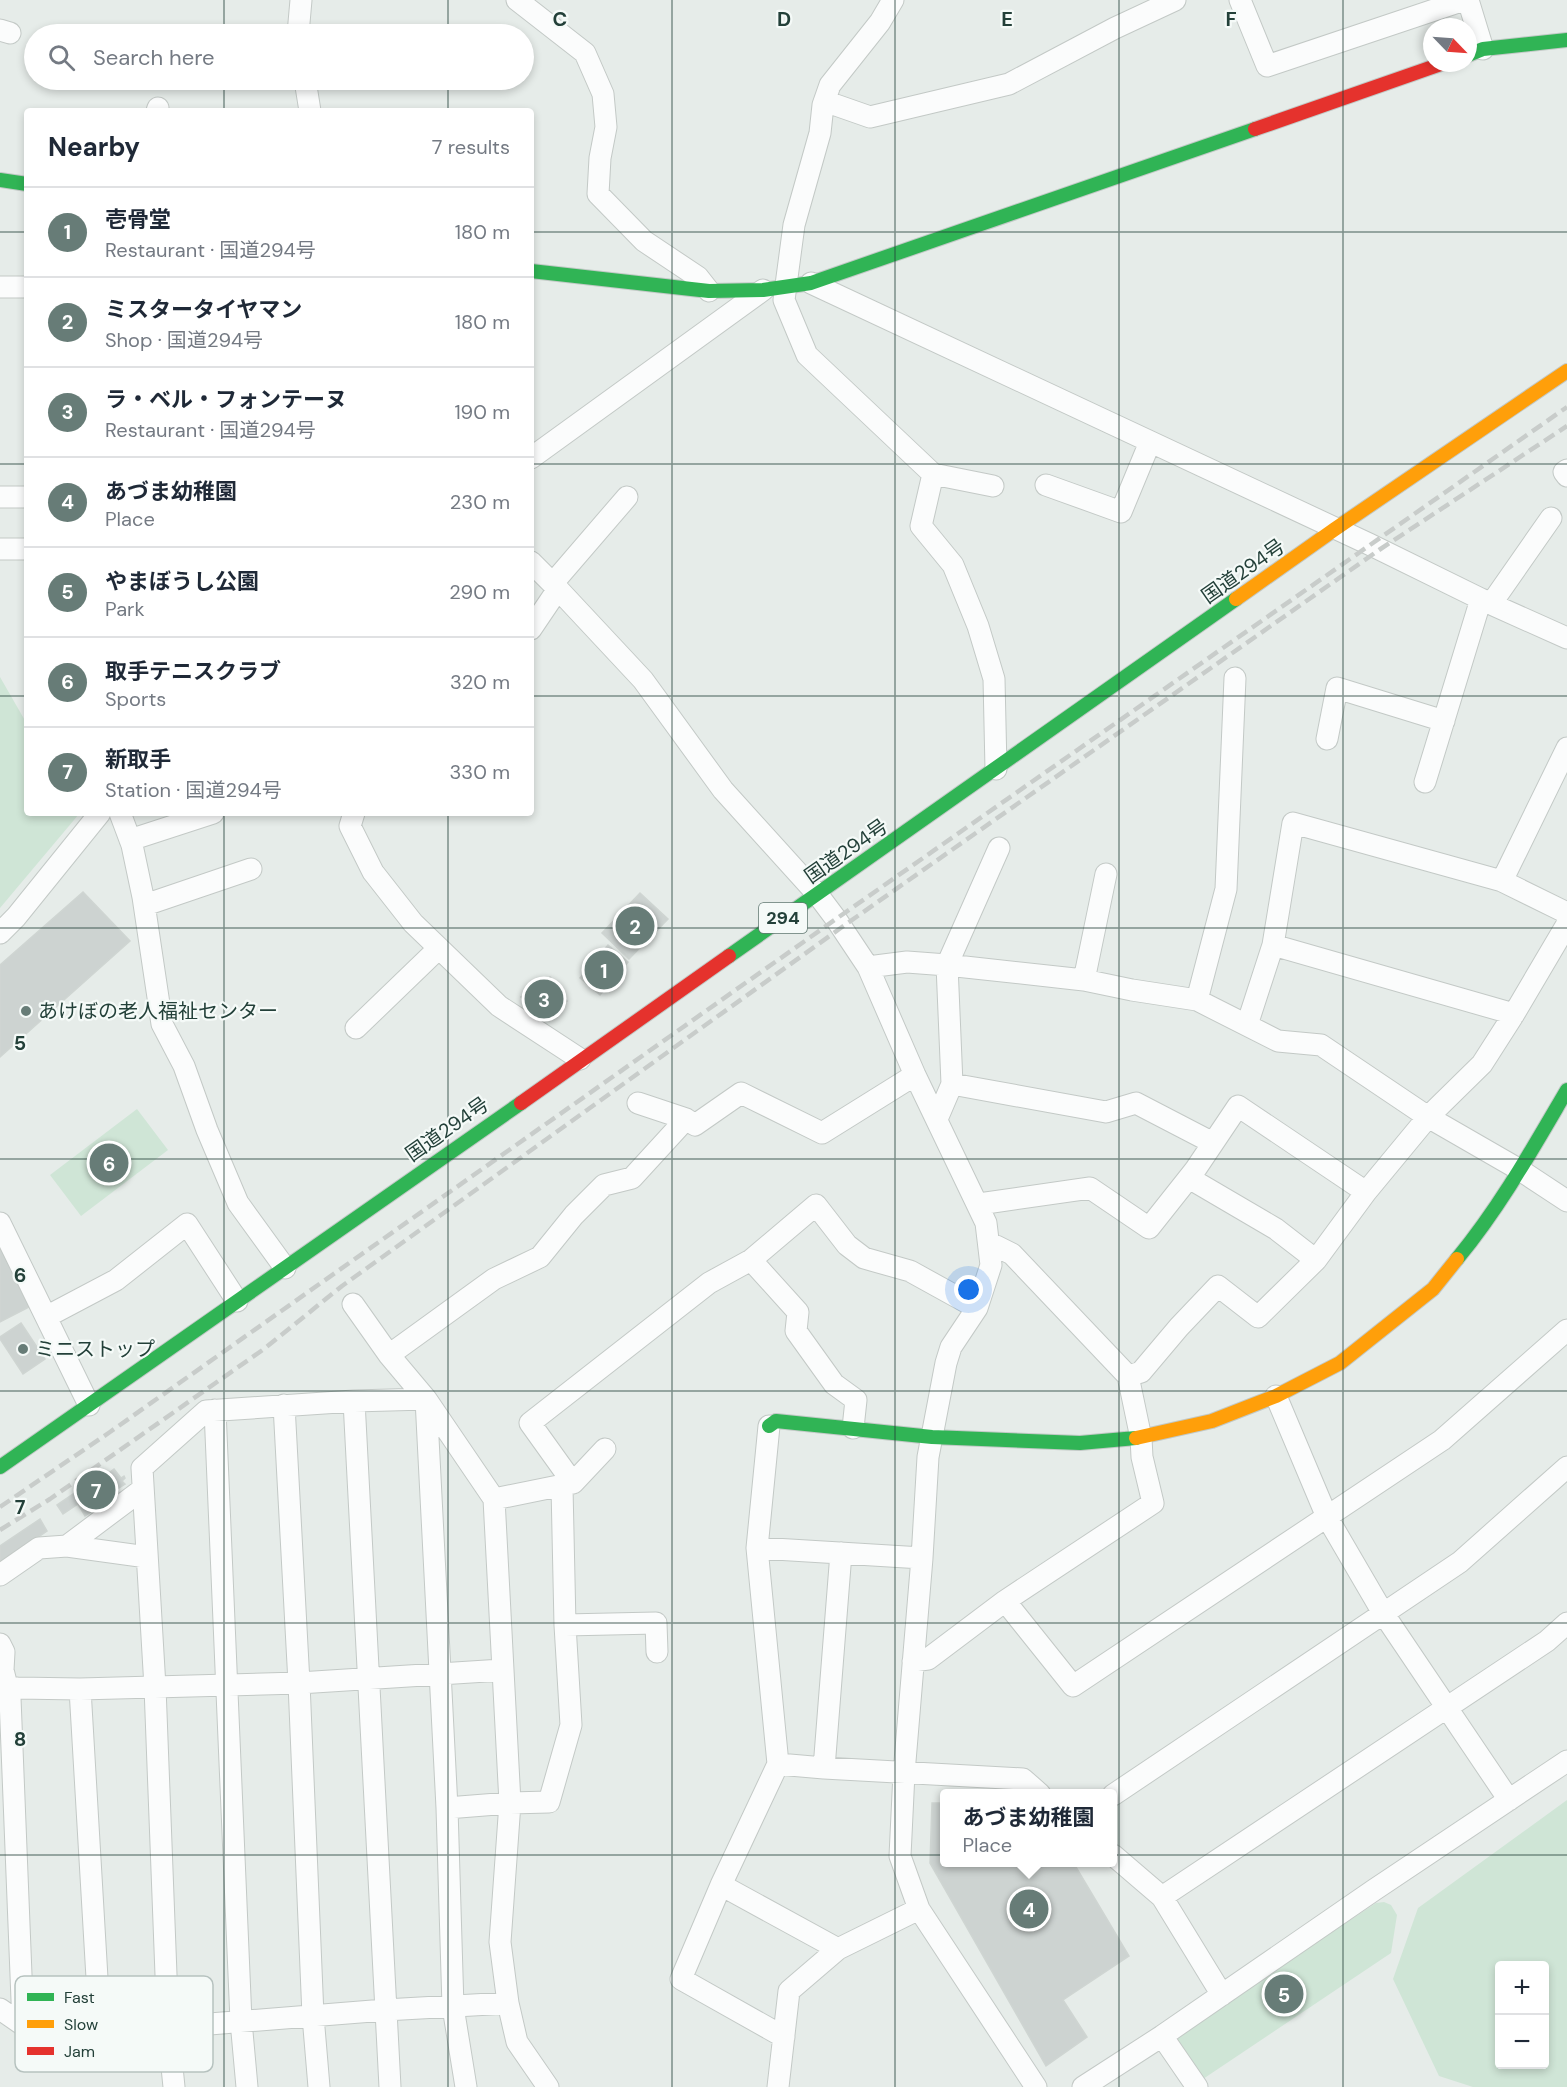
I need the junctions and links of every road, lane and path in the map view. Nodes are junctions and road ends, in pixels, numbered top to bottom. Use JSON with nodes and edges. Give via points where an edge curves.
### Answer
{"nodes":[{"id":1,"x":301,"y":0,"type":"edge"},
{"id":2,"x":517,"y":0,"type":"edge"},
{"id":3,"x":1175,"y":0,"type":"edge"},
{"id":4,"x":1240,"y":0,"type":"edge"},
{"id":5,"x":1466,"y":0,"type":"edge"},
{"id":6,"x":892,"y":1,"type":"edge"},
{"id":7,"x":1469,"y":18,"type":"edge"},
{"id":8,"x":299,"y":24,"type":"edge"},
{"id":9,"x":1567,"y":40,"type":"edge"},
{"id":10,"x":1477,"y":52,"type":"edge"},
{"id":11,"x":1423,"y":70,"type":"edge"},
{"id":12,"x":306,"y":90,"type":"edge"},
{"id":13,"x":823,"y":105,"type":"junction"},
{"id":14,"x":309,"y":108,"type":"edge"},
{"id":15,"x":0,"y":180,"type":"edge"},
{"id":16,"x":24,"y":184,"type":"edge"},
{"id":17,"x":534,"y":271,"type":"edge"},
{"id":18,"x":810,"y":283,"type":"junction"},
{"id":19,"x":785,"y":286,"type":"junction"},
{"id":20,"x":0,"y":287,"type":"edge"},
{"id":21,"x":24,"y":287,"type":"edge"},
{"id":22,"x":763,"y":290,"type":"junction"},
{"id":23,"x":709,"y":291,"type":"junction"},
{"id":24,"x":1567,"y":371,"type":"edge"},
{"id":25,"x":1150,"y":442,"type":"junction"},
{"id":26,"x":534,"y":456,"type":"edge"},
{"id":27,"x":1567,"y":470,"type":"edge"},
{"id":28,"x":933,"y":474,"type":"junction"},
{"id":29,"x":1567,"y":476,"type":"edge"},
{"id":30,"x":1046,"y":485,"type":"dead end"},
{"id":31,"x":993,"y":486,"type":"dead end"},
{"id":32,"x":0,"y":497,"type":"edge"},
{"id":33,"x":24,"y":497,"type":"edge"},
{"id":34,"x":627,"y":497,"type":"dead end"},
{"id":35,"x":1551,"y":518,"type":"dead end"},
{"id":36,"x":1335,"y":529,"type":"junction"},
{"id":37,"x":0,"y":549,"type":"edge"},
{"id":38,"x":24,"y":549,"type":"edge"},
{"id":39,"x":534,"y":565,"type":"edge"},
{"id":40,"x":556,"y":586,"type":"junction"},
{"id":41,"x":1486,"y":602,"type":"junction"},
{"id":42,"x":534,"y":624,"type":"edge"},
{"id":43,"x":1567,"y":638,"type":"edge"},
{"id":44,"x":1235,"y":678,"type":"dead end"},
{"id":45,"x":1444,"y":721,"type":"junction"},
{"id":46,"x":1327,"y":739,"type":"dead end"},
{"id":47,"x":1567,"y":748,"type":"edge"},
{"id":48,"x":996,"y":769,"type":"junction"},
{"id":49,"x":1425,"y":782,"type":"dead end"},
{"id":50,"x":98,"y":816,"type":"edge"},
{"id":51,"x":121,"y":816,"type":"edge"},
{"id":52,"x":204,"y":816,"type":"edge"},
{"id":53,"x":353,"y":816,"type":"edge"},
{"id":54,"x":130,"y":840,"type":"junction"},
{"id":55,"x":999,"y":848,"type":"dead end"},
{"id":56,"x":251,"y":869,"type":"dead end"},
{"id":57,"x":1106,"y":874,"type":"dead end"},
{"id":58,"x":1502,"y":882,"type":"junction"},
{"id":59,"x":818,"y":895,"type":"junction"},
{"id":60,"x":145,"y":905,"type":"junction"},
{"id":61,"x":1567,"y":913,"type":"edge"},
{"id":62,"x":1567,"y":924,"type":"edge"},
{"id":63,"x":0,"y":933,"type":"edge"},
{"id":64,"x":1273,"y":945,"type":"junction"},
{"id":65,"x":439,"y":948,"type":"junction"},
{"id":66,"x":947,"y":965,"type":"junction"},
{"id":67,"x":868,"y":967,"type":"junction"},
{"id":68,"x":1084,"y":980,"type":"junction"},
{"id":69,"x":1197,"y":1000,"type":"junction"},
{"id":70,"x":1514,"y":1014,"type":"junction"},
{"id":71,"x":1247,"y":1026,"type":"junction"},
{"id":72,"x":356,"y":1028,"type":"dead end"},
{"id":73,"x":580,"y":1059,"type":"junction"},
{"id":74,"x":915,"y":1075,"type":"junction"},
{"id":75,"x":952,"y":1084,"type":"junction"},
{"id":76,"x":1567,"y":1090,"type":"edge"},
{"id":77,"x":638,"y":1103,"type":"dead end"},
{"id":78,"x":1428,"y":1117,"type":"junction"},
{"id":79,"x":686,"y":1119,"type":"junction"},
{"id":80,"x":937,"y":1119,"type":"junction"},
{"id":81,"x":1213,"y":1143,"type":"junction"},
{"id":82,"x":1520,"y":1170,"type":"junction"},
{"id":83,"x":1189,"y":1178,"type":"junction"},
{"id":84,"x":1366,"y":1192,"type":"junction"},
{"id":85,"x":1567,"y":1201,"type":"edge"},
{"id":86,"x":979,"y":1204,"type":"junction"},
{"id":87,"x":0,"y":1224,"type":"edge"},
{"id":88,"x":990,"y":1245,"type":"junction"},
{"id":89,"x":751,"y":1260,"type":"junction"},
{"id":90,"x":1316,"y":1260,"type":"junction"},
{"id":91,"x":285,"y":1268,"type":"junction"},
{"id":92,"x":237,"y":1301,"type":"junction"},
{"id":93,"x":353,"y":1304,"type":"dead end"},
{"id":94,"x":977,"y":1308,"type":"junction"},
{"id":95,"x":46,"y":1317,"type":"junction"},
{"id":96,"x":1567,"y":1330,"type":"edge"},
{"id":97,"x":389,"y":1355,"type":"junction"},
{"id":98,"x":1128,"y":1376,"type":"junction"},
{"id":99,"x":1276,"y":1396,"type":"junction"},
{"id":100,"x":426,"y":1399,"type":"junction"},
{"id":101,"x":354,"y":1401,"type":"junction"},
{"id":102,"x":89,"y":1405,"type":"junction"},
{"id":103,"x":284,"y":1405,"type":"junction"},
{"id":104,"x":215,"y":1410,"type":"junction"},
{"id":105,"x":769,"y":1426,"type":"joint"},
{"id":106,"x":853,"y":1428,"type":"junction"},
{"id":107,"x":932,"y":1437,"type":"junction"},
{"id":108,"x":1141,"y":1438,"type":"junction"},
{"id":109,"x":605,"y":1449,"type":"dead end"},
{"id":110,"x":0,"y":1467,"type":"edge"},
{"id":111,"x":1567,"y":1467,"type":"edge"},
{"id":112,"x":567,"y":1485,"type":"junction"},
{"id":113,"x":143,"y":1489,"type":"junction"},
{"id":114,"x":494,"y":1498,"type":"junction"},
{"id":115,"x":1327,"y":1517,"type":"junction"},
{"id":116,"x":68,"y":1546,"type":"junction"},
{"id":117,"x":757,"y":1548,"type":"junction"},
{"id":118,"x":842,"y":1553,"type":"junction"},
{"id":119,"x":147,"y":1557,"type":"junction"},
{"id":120,"x":922,"y":1558,"type":"junction"},
{"id":121,"x":0,"y":1575,"type":"edge"},
{"id":122,"x":1005,"y":1601,"type":"junction"},
{"id":123,"x":1383,"y":1613,"type":"junction"},
{"id":124,"x":1567,"y":1623,"type":"edge"},
{"id":125,"x":565,"y":1625,"type":"junction"},
{"id":126,"x":0,"y":1644,"type":"edge"},
{"id":127,"x":657,"y":1652,"type":"dead end"},
{"id":128,"x":913,"y":1661,"type":"junction"},
{"id":129,"x":502,"y":1670,"type":"junction"},
{"id":130,"x":439,"y":1674,"type":"junction"},
{"id":131,"x":368,"y":1677,"type":"junction"},
{"id":132,"x":225,"y":1683,"type":"junction"},
{"id":133,"x":299,"y":1683,"type":"junction"},
{"id":134,"x":4,"y":1686,"type":"edge"},
{"id":135,"x":154,"y":1687,"type":"junction"},
{"id":136,"x":80,"y":1689,"type":"junction"},
{"id":137,"x":1446,"y":1708,"type":"junction"},
{"id":138,"x":1567,"y":1761,"type":"edge"},
{"id":139,"x":778,"y":1764,"type":"junction"},
{"id":140,"x":824,"y":1768,"type":"junction"},
{"id":141,"x":904,"y":1773,"type":"junction"},
{"id":142,"x":1034,"y":1789,"type":"edge"},
{"id":143,"x":1117,"y":1792,"type":"edge"},
{"id":144,"x":1509,"y":1800,"type":"junction"},
{"id":145,"x":510,"y":1803,"type":"junction"},
{"id":146,"x":447,"y":1808,"type":"junction"},
{"id":147,"x":1117,"y":1858,"type":"edge"},
{"id":148,"x":721,"y":1885,"type":"junction"},
{"id":149,"x":1162,"y":1897,"type":"junction"},
{"id":150,"x":919,"y":1909,"type":"junction"},
{"id":151,"x":838,"y":1949,"type":"junction"},
{"id":152,"x":21,"y":1976,"type":"edge"},
{"id":153,"x":97,"y":1976,"type":"edge"},
{"id":154,"x":166,"y":1976,"type":"edge"},
{"id":155,"x":1222,"y":1995,"type":"junction"},
{"id":156,"x":508,"y":2004,"type":"junction"},
{"id":157,"x":453,"y":2007,"type":"junction"},
{"id":158,"x":0,"y":2009,"type":"edge"},
{"id":159,"x":385,"y":2010,"type":"junction"},
{"id":160,"x":313,"y":2016,"type":"junction"},
{"id":161,"x":15,"y":2019,"type":"edge"},
{"id":162,"x":241,"y":2021,"type":"junction"},
{"id":163,"x":213,"y":2023,"type":"edge"},
{"id":164,"x":1162,"y":2036,"type":"junction"},
{"id":165,"x":784,"y":2037,"type":"junction"},
{"id":166,"x":172,"y":2072,"type":"edge"},
{"id":167,"x":466,"y":2086,"type":"edge"},
{"id":168,"x":174,"y":2087,"type":"edge"},
{"id":169,"x":247,"y":2087,"type":"edge"},
{"id":170,"x":319,"y":2087,"type":"edge"},
{"id":171,"x":390,"y":2087,"type":"edge"},
{"id":172,"x":548,"y":2087,"type":"edge"},
{"id":173,"x":778,"y":2087,"type":"edge"},
{"id":174,"x":1036,"y":2087,"type":"edge"},
{"id":175,"x":1083,"y":2087,"type":"edge"},
{"id":176,"x":1197,"y":2087,"type":"edge"}],
"edges":[{"from":1,"to":8,"type":"street"},
{"from":2,"to":23,"type":"street","via":[[585,53],[603,94],[606,127],[598,194],[644,241],[698,277]]},
{"from":3,"to":13,"type":"street","via":[[1009,84],[870,117],[830,103]]},
{"from":4,"to":5,"type":"street","via":[[1267,66]]},
{"from":5,"to":7,"type":"street"},
{"from":6,"to":13,"type":"street","via":[[830,85]]},
{"from":9,"to":10,"type":"main road"},
{"from":11,"to":18,"type":"main road"},
{"from":12,"to":14,"type":"street"},
{"from":13,"to":19,"type":"street","via":[[820,133],[794,225]]},
{"from":15,"to":16,"type":"main road"},
{"from":17,"to":23,"type":"main road"},
{"from":18,"to":19,"type":"main road"},
{"from":18,"to":25,"type":"street"},
{"from":19,"to":22,"type":"main road"},
{"from":19,"to":28,"type":"street","via":[[784,300],[807,355]]},
{"from":20,"to":21,"type":"street"},
{"from":22,"to":23,"type":"main road"},
{"from":22,"to":26,"type":"street"},
{"from":24,"to":36,"type":"main road","name":"国道294号","number":"294"},
{"from":25,"to":30,"type":"street","via":[[1121,512]]},
{"from":25,"to":36,"type":"street"},
{"from":27,"to":29,"type":"street"},
{"from":28,"to":31,"type":"street"},
{"from":28,"to":48,"type":"street","via":[[921,526],[953,565],[978,626],[994,679]]},
{"from":32,"to":33,"type":"street"},
{"from":34,"to":40,"type":"street"},
{"from":35,"to":41,"type":"street"},
{"from":36,"to":41,"type":"street"},
{"from":36,"to":48,"type":"main road","name":"国道294号","number":"294"},
{"from":37,"to":38,"type":"street"},
{"from":39,"to":40,"type":"street"},
{"from":40,"to":42,"type":"street"},
{"from":40,"to":59,"type":"street","via":[[643,680],[723,790]]},
{"from":41,"to":43,"type":"street"},
{"from":41,"to":45,"type":"street"},
{"from":44,"to":69,"type":"street","via":[[1226,889]]},
{"from":45,"to":46,"type":"street","via":[[1337,688]]},
{"from":45,"to":49,"type":"street"},
{"from":47,"to":58,"type":"street"},
{"from":48,"to":59,"type":"main road","name":"国道294号","number":"294"},
{"from":50,"to":63,"type":"street"},
{"from":51,"to":54,"type":"street"},
{"from":52,"to":54,"type":"street"},
{"from":53,"to":65,"type":"street","via":[[350,826],[373,872],[413,923]]},
{"from":54,"to":60,"type":"street"},
{"from":55,"to":66,"type":"street"},
{"from":56,"to":60,"type":"street"},
{"from":57,"to":68,"type":"street"},
{"from":58,"to":61,"type":"street"},
{"from":58,"to":64,"type":"street","via":[[1293,823]]},
{"from":59,"to":67,"type":"street"},
{"from":59,"to":73,"type":"main road","name":"国道294号","number":"294"},
{"from":60,"to":91,"type":"street","via":[[162,1023],[184,1066],[238,1203]]},
{"from":62,"to":70,"type":"street"},
{"from":64,"to":70,"type":"street"},
{"from":64,"to":71,"type":"street"},
{"from":65,"to":72,"type":"street"},
{"from":65,"to":73,"type":"street","via":[[499,1006]]},
{"from":66,"to":67,"type":"street","via":[[907,962]]},
{"from":66,"to":68,"type":"street"},
{"from":66,"to":75,"type":"street"},
{"from":67,"to":74,"type":"street"},
{"from":68,"to":69,"type":"street"},
{"from":69,"to":71,"type":"street"},
{"from":70,"to":78,"type":"street","via":[[1482,1064]]},
{"from":71,"to":78,"type":"street","via":[[1278,1041],[1322,1045]]},
{"from":73,"to":91,"type":"main road","name":"国道294号","number":"294"},
{"from":74,"to":79,"type":"street","via":[[822,1132],[741,1093],[695,1125]]},
{"from":74,"to":80,"type":"street"},
{"from":75,"to":80,"type":"street"},
{"from":75,"to":81,"type":"street","via":[[1106,1113],[1136,1103]]},
{"from":76,"to":82,"type":"main road"},
{"from":77,"to":79,"type":"street"},
{"from":78,"to":82,"type":"street"},
{"from":78,"to":84,"type":"street"},
{"from":79,"to":97,"type":"street","via":[[632,1178],[604,1185],[540,1257],[494,1279]]},
{"from":80,"to":86,"type":"street"},
{"from":81,"to":83,"type":"street"},
{"from":81,"to":84,"type":"street","via":[[1238,1106]]},
{"from":82,"to":85,"type":"street"},
{"from":82,"to":99,"type":"main road","via":[[1480,1232],[1433,1289],[1340,1363]]},
{"from":83,"to":86,"type":"street","via":[[1149,1228],[1090,1188]]},
{"from":83,"to":90,"type":"street","via":[[1276,1229]]},
{"from":84,"to":90,"type":"street"},
{"from":86,"to":88,"type":"street"},
{"from":87,"to":95,"type":"street"},
{"from":88,"to":94,"type":"street","via":[[991,1265]]},
{"from":88,"to":98,"type":"street","via":[[1012,1254]]},
{"from":89,"to":94,"type":"street","via":[[816,1205],[847,1245],[864,1258],[910,1271]]},
{"from":89,"to":106,"type":"street","via":[[798,1312],[796,1331],[834,1384],[856,1400]]},
{"from":89,"to":112,"type":"street","via":[[709,1283],[530,1423]]},
{"from":90,"to":98,"type":"street","via":[[1258,1317],[1218,1286],[1141,1372]]},
{"from":91,"to":92,"type":"main road","name":"国道294号","number":"294"},
{"from":92,"to":95,"type":"street","via":[[187,1224],[116,1280]]},
{"from":92,"to":102,"type":"main road","name":"国道294号","number":"294"},
{"from":93,"to":97,"type":"street"},
{"from":94,"to":107,"type":"street","via":[[951,1347]]},
{"from":95,"to":102,"type":"street"},
{"from":96,"to":115,"type":"street","via":[[1442,1440]]},
{"from":97,"to":100,"type":"street"},
{"from":98,"to":108,"type":"street"},
{"from":99,"to":108,"type":"main road","via":[[1212,1421]]},
{"from":99,"to":115,"type":"street"},
{"from":100,"to":101,"type":"street"},
{"from":100,"to":114,"type":"street"},
{"from":100,"to":130,"type":"street"},
{"from":101,"to":103,"type":"street"},
{"from":101,"to":131,"type":"street"},
{"from":102,"to":110,"type":"main road","name":"国道294号","number":"294"},
{"from":103,"to":104,"type":"street"},
{"from":103,"to":133,"type":"street"},
{"from":104,"to":113,"type":"street","via":[[206,1411],[142,1468]]},
{"from":104,"to":132,"type":"street"},
{"from":105,"to":106,"type":"main road","via":[[776,1421]]},
{"from":105,"to":117,"type":"street"},
{"from":106,"to":107,"type":"main road"},
{"from":107,"to":108,"type":"main road","via":[[1080,1443]]},
{"from":107,"to":120,"type":"street"},
{"from":108,"to":122,"type":"street","via":[[1153,1503]]},
{"from":109,"to":112,"type":"street"},
{"from":111,"to":123,"type":"street","via":[[1460,1562]]},
{"from":112,"to":114,"type":"street"},
{"from":112,"to":125,"type":"street"},
{"from":113,"to":116,"type":"street"},
{"from":113,"to":119,"type":"street"},
{"from":114,"to":129,"type":"street"},
{"from":115,"to":122,"type":"street","via":[[1073,1686]]},
{"from":115,"to":123,"type":"street"},
{"from":116,"to":119,"type":"street"},
{"from":116,"to":121,"type":"street","via":[[39,1548]]},
{"from":117,"to":118,"type":"street"},
{"from":117,"to":139,"type":"street"},
{"from":118,"to":120,"type":"street"},
{"from":118,"to":140,"type":"street"},
{"from":119,"to":135,"type":"street"},
{"from":120,"to":128,"type":"street"},
{"from":122,"to":128,"type":"street","via":[[928,1659]]},
{"from":123,"to":137,"type":"street"},
{"from":123,"to":143,"type":"street"},
{"from":124,"to":137,"type":"street"},
{"from":125,"to":127,"type":"street","via":[[656,1623]]},
{"from":125,"to":145,"type":"street","via":[[571,1725],[549,1802]]},
{"from":126,"to":134,"type":"street","via":[[4,1652]]},
{"from":128,"to":141,"type":"street"},
{"from":129,"to":130,"type":"street"},
{"from":129,"to":145,"type":"street"},
{"from":130,"to":131,"type":"street"},
{"from":130,"to":146,"type":"street"},
{"from":131,"to":133,"type":"street"},
{"from":131,"to":159,"type":"street"},
{"from":132,"to":133,"type":"street"},
{"from":132,"to":135,"type":"street"},
{"from":132,"to":162,"type":"street"},
{"from":133,"to":160,"type":"street"},
{"from":134,"to":136,"type":"street"},
{"from":134,"to":152,"type":"street","via":[[10,1698]]},
{"from":135,"to":136,"type":"street"},
{"from":135,"to":154,"type":"street"},
{"from":136,"to":153,"type":"street"},
{"from":137,"to":144,"type":"street"},
{"from":137,"to":149,"type":"street"},
{"from":138,"to":144,"type":"street"},
{"from":139,"to":140,"type":"street"},
{"from":139,"to":148,"type":"street"},
{"from":140,"to":141,"type":"street"},
{"from":141,"to":142,"type":"street","via":[[1023,1779]]},
{"from":141,"to":150,"type":"street","via":[[900,1856]]},
{"from":144,"to":155,"type":"street"},
{"from":145,"to":146,"type":"street"},
{"from":145,"to":156,"type":"street","via":[[500,1942]]},
{"from":146,"to":157,"type":"street"},
{"from":147,"to":149,"type":"street"},
{"from":148,"to":151,"type":"street"},
{"from":148,"to":165,"type":"street","via":[[681,1979]]},
{"from":149,"to":155,"type":"street"},
{"from":150,"to":151,"type":"street"},
{"from":150,"to":174,"type":"street"},
{"from":151,"to":165,"type":"street","via":[[789,1991]]},
{"from":155,"to":164,"type":"street"},
{"from":156,"to":157,"type":"street"},
{"from":156,"to":172,"type":"street","via":[[517,2042]]},
{"from":157,"to":159,"type":"street"},
{"from":157,"to":167,"type":"street"},
{"from":158,"to":161,"type":"street"},
{"from":159,"to":160,"type":"street"},
{"from":159,"to":171,"type":"street"},
{"from":160,"to":162,"type":"street"},
{"from":160,"to":170,"type":"street"},
{"from":162,"to":163,"type":"street"},
{"from":162,"to":169,"type":"street"},
{"from":164,"to":175,"type":"street"},
{"from":164,"to":176,"type":"street"},
{"from":165,"to":173,"type":"street"},
{"from":166,"to":168,"type":"street"}]}
